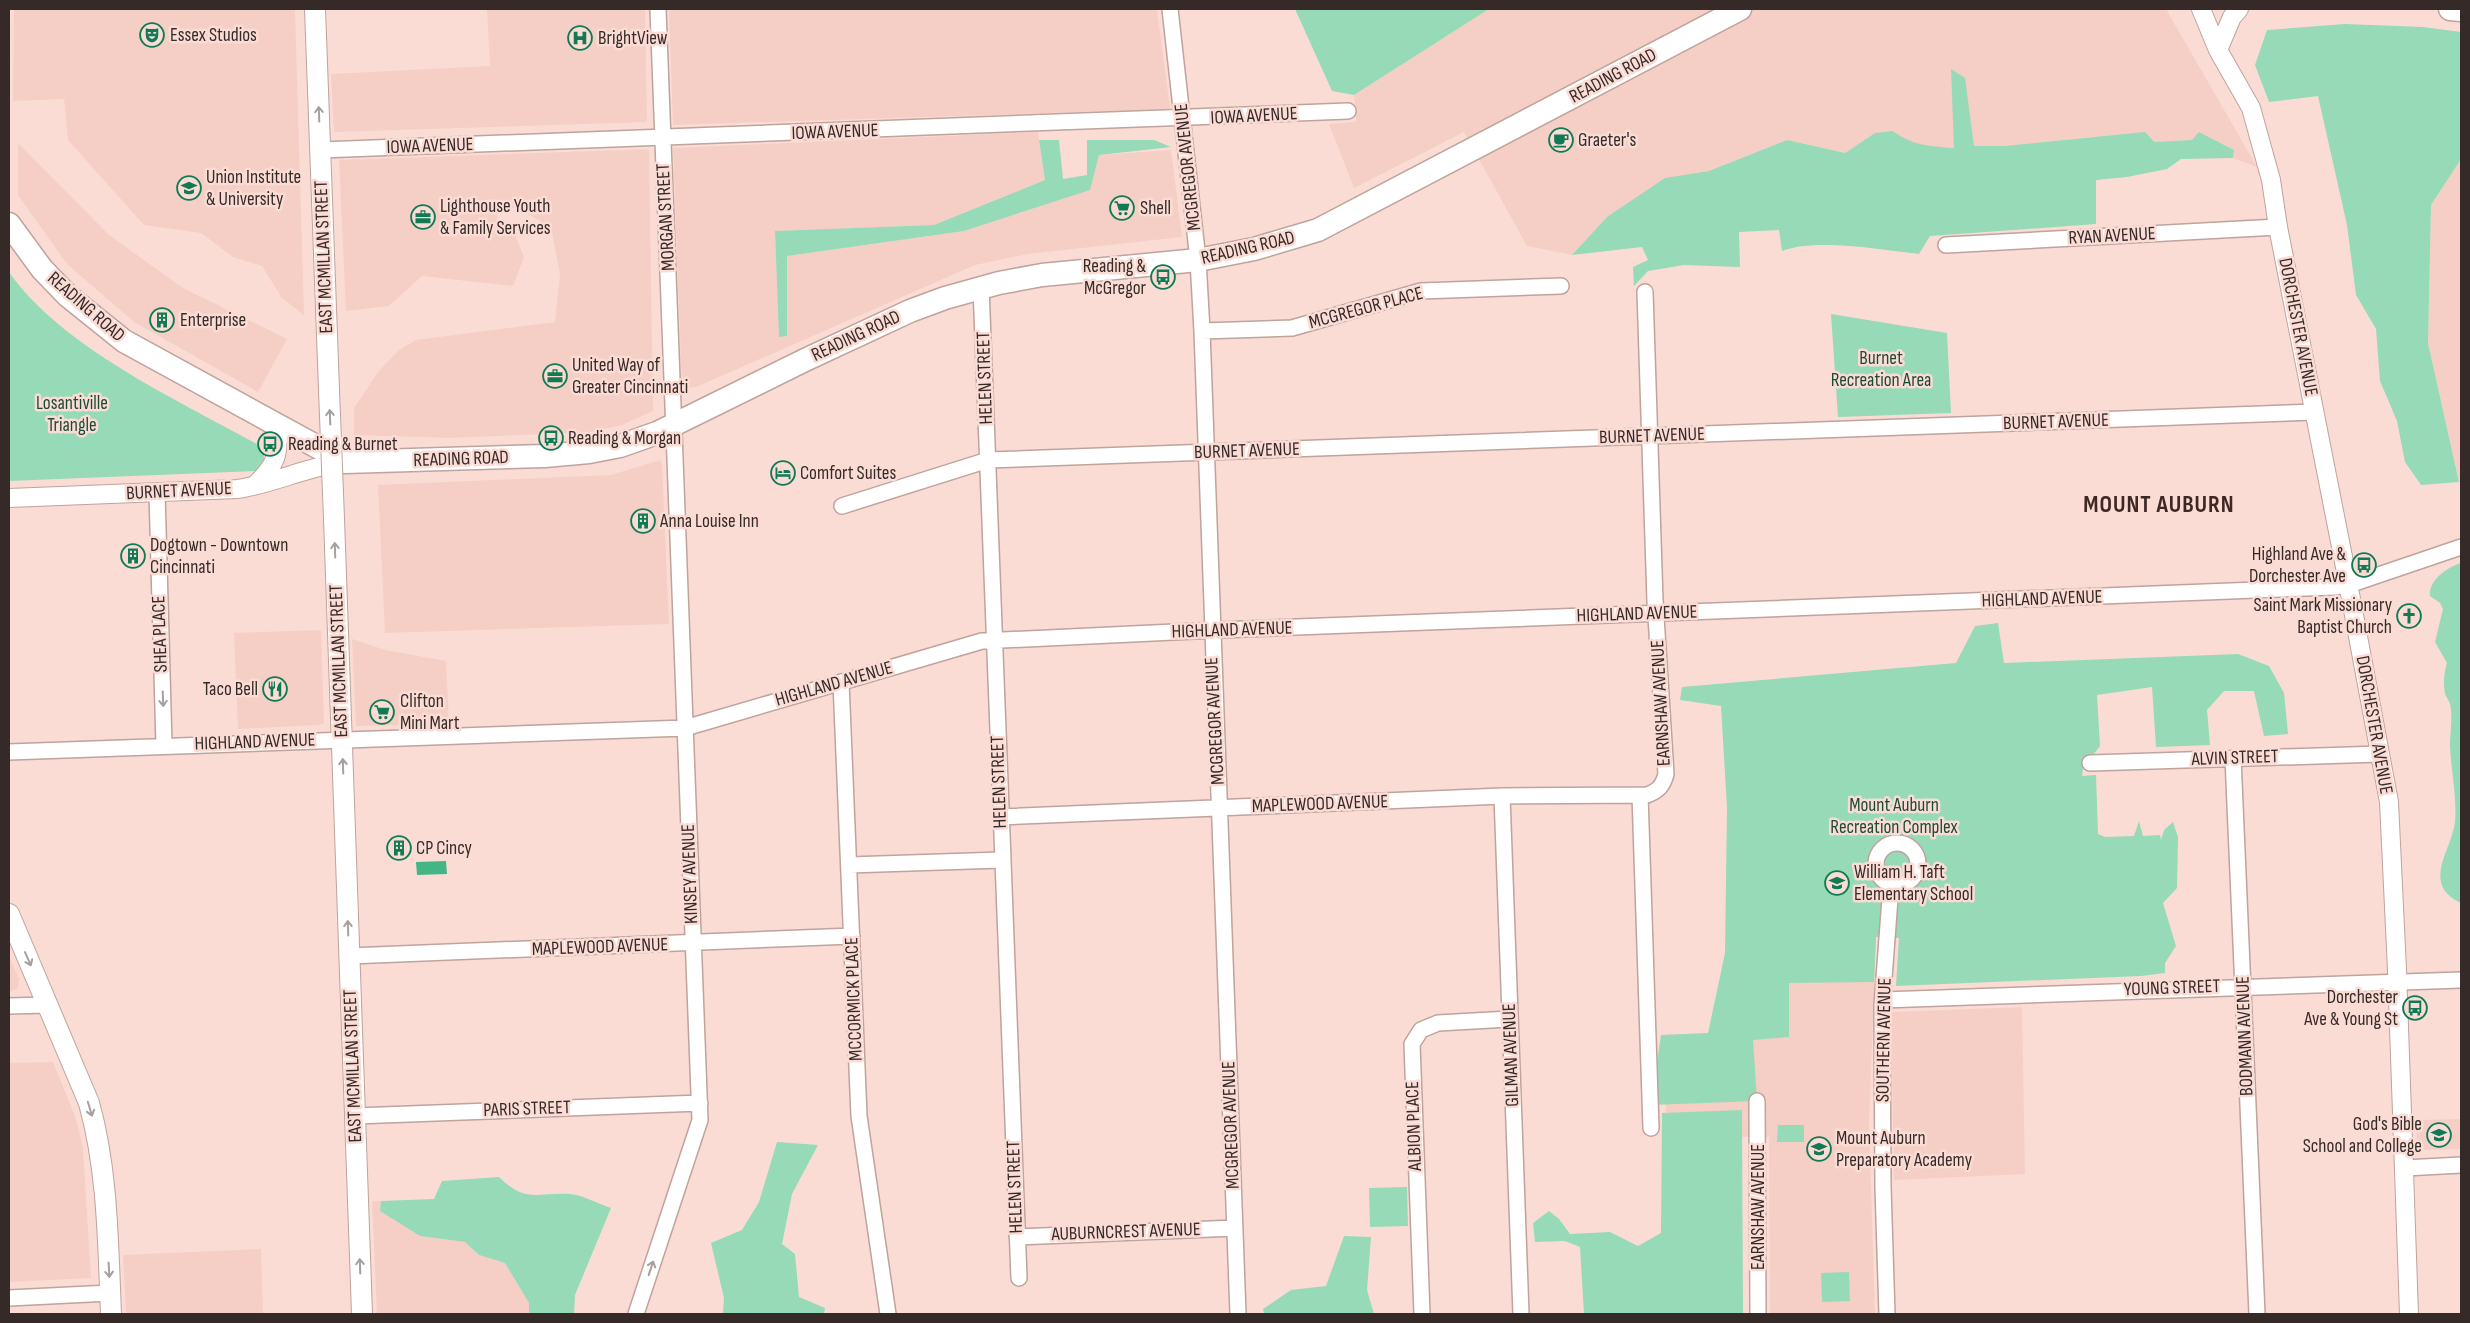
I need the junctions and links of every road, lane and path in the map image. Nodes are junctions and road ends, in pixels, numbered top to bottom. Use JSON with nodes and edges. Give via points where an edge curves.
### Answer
{"nodes":[{"id":1,"x":315,"y":9,"type":"edge"},
{"id":2,"x":658,"y":9,"type":"edge"},
{"id":3,"x":1170,"y":9,"type":"edge"},
{"id":4,"x":1740,"y":9,"type":"edge"},
{"id":5,"x":2201,"y":9,"type":"edge"},
{"id":6,"x":2239,"y":9,"type":"edge"},
{"id":7,"x":2450,"y":9,"type":"edge"},
{"id":8,"x":2461,"y":10,"type":"edge"},
{"id":9,"x":2218,"y":50,"type":"junction"},
{"id":10,"x":1348,"y":112,"type":"dead end"},
{"id":11,"x":1184,"y":119,"type":"junction"},
{"id":12,"x":662,"y":138,"type":"junction"},
{"id":13,"x":321,"y":150,"type":"junction"},
{"id":14,"x":9,"y":224,"type":"edge"},
{"id":15,"x":2278,"y":226,"type":"junction"},
{"id":16,"x":1946,"y":245,"type":"dead end"},
{"id":17,"x":1198,"y":260,"type":"junction"},
{"id":18,"x":1561,"y":286,"type":"dead end"},
{"id":19,"x":981,"y":287,"type":"junction"},
{"id":20,"x":1645,"y":292,"type":"dead end"},
{"id":21,"x":1202,"y":331,"type":"junction"},
{"id":22,"x":2315,"y":412,"type":"junction"},
{"id":23,"x":673,"y":424,"type":"junction"},
{"id":24,"x":276,"y":425,"type":"junction"},
{"id":25,"x":1650,"y":435,"type":"junction"},
{"id":26,"x":1206,"y":453,"type":"junction"},
{"id":27,"x":988,"y":460,"type":"junction"},
{"id":28,"x":345,"y":462,"type":"junction"},
{"id":29,"x":254,"y":487,"type":"junction"},
{"id":30,"x":157,"y":493,"type":"junction"},
{"id":31,"x":9,"y":498,"type":"edge"},
{"id":32,"x":842,"y":506,"type":"dead end"},
{"id":33,"x":2461,"y":547,"type":"edge"},
{"id":34,"x":2349,"y":585,"type":"junction"},
{"id":35,"x":1656,"y":614,"type":"junction"},
{"id":36,"x":1212,"y":631,"type":"junction"},
{"id":37,"x":994,"y":641,"type":"junction"},
{"id":38,"x":841,"y":682,"type":"junction"},
{"id":39,"x":685,"y":728,"type":"junction"},
{"id":40,"x":342,"y":739,"type":"junction"},
{"id":41,"x":164,"y":745,"type":"junction"},
{"id":42,"x":9,"y":752,"type":"edge"},
{"id":43,"x":2380,"y":754,"type":"junction"},
{"id":44,"x":2233,"y":758,"type":"junction"},
{"id":45,"x":2090,"y":763,"type":"dead end"},
{"id":46,"x":1640,"y":795,"type":"junction"},
{"id":47,"x":1502,"y":796,"type":"junction"},
{"id":48,"x":1219,"y":808,"type":"junction"},
{"id":49,"x":1000,"y":817,"type":"junction"},
{"id":50,"x":1002,"y":860,"type":"junction"},
{"id":51,"x":849,"y":865,"type":"junction"},
{"id":52,"x":1891,"y":886,"type":"dead end"},
{"id":53,"x":9,"y":914,"type":"edge"},
{"id":54,"x":852,"y":936,"type":"junction"},
{"id":55,"x":693,"y":944,"type":"junction"},
{"id":56,"x":349,"y":956,"type":"junction"},
{"id":57,"x":2461,"y":980,"type":"edge"},
{"id":58,"x":2398,"y":983,"type":"junction"},
{"id":59,"x":2243,"y":986,"type":"junction"},
{"id":60,"x":1883,"y":1000,"type":"junction"},
{"id":61,"x":47,"y":1005,"type":"junction"},
{"id":62,"x":9,"y":1006,"type":"edge"},
{"id":63,"x":1509,"y":1019,"type":"junction"},
{"id":64,"x":1757,"y":1101,"type":"dead end"},
{"id":65,"x":700,"y":1103,"type":"junction"},
{"id":66,"x":355,"y":1116,"type":"junction"},
{"id":67,"x":1651,"y":1128,"type":"dead end"},
{"id":68,"x":2461,"y":1165,"type":"edge"},
{"id":69,"x":2404,"y":1168,"type":"junction"},
{"id":70,"x":1235,"y":1228,"type":"junction"},
{"id":71,"x":1017,"y":1236,"type":"junction"},
{"id":72,"x":1019,"y":1278,"type":"dead end"},
{"id":73,"x":110,"y":1293,"type":"junction"},
{"id":74,"x":9,"y":1298,"type":"edge"},
{"id":75,"x":111,"y":1314,"type":"edge"},
{"id":76,"x":362,"y":1314,"type":"edge"},
{"id":77,"x":636,"y":1314,"type":"edge"},
{"id":78,"x":888,"y":1314,"type":"edge"},
{"id":79,"x":1238,"y":1314,"type":"edge"},
{"id":80,"x":1422,"y":1314,"type":"edge"},
{"id":81,"x":1521,"y":1314,"type":"edge"},
{"id":82,"x":1758,"y":1314,"type":"edge"},
{"id":83,"x":1887,"y":1314,"type":"edge"},
{"id":84,"x":2257,"y":1314,"type":"edge"},
{"id":85,"x":2409,"y":1314,"type":"edge"}],
"edges":[{"from":13,"to":1,"type":"main road","name":"EAST MCMILLAN STREET","one_way":true},
{"from":2,"to":12,"type":"street","name":"MORGAN STREET"},
{"from":3,"to":11,"type":"street","name":"MCGREGOR AVENUE"},
{"from":4,"to":17,"type":"main road","name":"READING ROAD","via":[[1318,230],[1254,249]]},
{"from":5,"to":9,"type":"street","name":"DORCHESTER AVENUE"},
{"from":6,"to":9,"type":"street","via":[[2232,17]]},
{"from":7,"to":8,"type":"main road"},
{"from":9,"to":15,"type":"street","name":"DORCHESTER AVENUE","via":[[2250,108],[2271,180]]},
{"from":10,"to":11,"type":"street","name":"IOWA AVENUE"},
{"from":11,"to":12,"type":"street","name":"IOWA AVENUE"},
{"from":11,"to":17,"type":"street","name":"MCGREGOR AVENUE"},
{"from":12,"to":13,"type":"street","name":"IOWA AVENUE"},
{"from":12,"to":23,"type":"street","name":"MORGAN STREET"},
{"from":40,"to":13,"type":"main road","name":"EAST MCMILLAN STREET","one_way":true,"bridge":true},
{"from":14,"to":24,"type":"main road","name":"READING ROAD","via":[[42,269],[68,296],[124,341]]},
{"from":15,"to":16,"type":"street","name":"RYAN AVENUE"},
{"from":15,"to":22,"type":"street","name":"DORCHESTER AVENUE"},
{"from":17,"to":19,"type":"main road","name":"READING ROAD","via":[[1042,275]]},
{"from":17,"to":21,"type":"street","name":"MCGREGOR AVENUE"},
{"from":18,"to":21,"type":"street","name":"MCGREGOR PLACE","via":[[1421,291],[1292,328]]},
{"from":19,"to":23,"type":"main road","name":"READING ROAD","via":[[910,311]]},
{"from":19,"to":27,"type":"street","name":"HELEN STREET"},
{"from":20,"to":25,"type":"street","name":"EARNSHAW AVENUE"},
{"from":21,"to":26,"type":"street","name":"MCGREGOR AVENUE"},
{"from":22,"to":25,"type":"street","name":"BURNET AVENUE"},
{"from":22,"to":34,"type":"street","name":"DORCHESTER AVENUE"},
{"from":23,"to":28,"type":"main road","name":"READING ROAD","via":[[620,446],[590,452]]},
{"from":23,"to":39,"type":"street","name":"KINSEY AVENUE"},
{"from":24,"to":28,"type":"main road","name":"READING ROAD"},
{"from":24,"to":29,"type":"street","via":[[275,462]]},
{"from":25,"to":26,"type":"street","name":"BURNET AVENUE"},
{"from":25,"to":35,"type":"street","name":"EARNSHAW AVENUE"},
{"from":26,"to":27,"type":"street","name":"BURNET AVENUE"},
{"from":26,"to":36,"type":"street","name":"MCGREGOR AVENUE"},
{"from":27,"to":32,"type":"street","name":"BURNET AVENUE"},
{"from":27,"to":37,"type":"street","name":"HELEN STREET"},
{"from":28,"to":29,"type":"street","name":"BURNET AVENUE","via":[[309,468]]},
{"from":29,"to":30,"type":"street","name":"BURNET AVENUE"},
{"from":30,"to":31,"type":"street","name":"BURNET AVENUE"},
{"from":30,"to":41,"type":"street","name":"SHEA PLACE","one_way":true},
{"from":33,"to":34,"type":"street","name":"HIGHLAND AVENUE"},
{"from":34,"to":35,"type":"street","name":"HIGHLAND AVENUE"},
{"from":34,"to":43,"type":"street","name":"DORCHESTER AVENUE"},
{"from":35,"to":36,"type":"street","name":"HIGHLAND AVENUE"},
{"from":35,"to":46,"type":"street","name":"EARNSHAW AVENUE","via":[[1666,774],[1664,782],[1654,793]]},
{"from":36,"to":37,"type":"street","name":"HIGHLAND AVENUE"},
{"from":36,"to":48,"type":"street","name":"MCGREGOR AVENUE"},
{"from":37,"to":38,"type":"street","name":"HIGHLAND AVENUE","via":[[982,641]]},
{"from":37,"to":49,"type":"street","name":"HELEN STREET"},
{"from":38,"to":39,"type":"street","name":"HIGHLAND AVENUE"},
{"from":38,"to":51,"type":"street","name":"MCCORMICK PLACE"},
{"from":39,"to":40,"type":"street","name":"HIGHLAND AVENUE"},
{"from":39,"to":55,"type":"street","name":"KINSEY AVENUE"},
{"from":40,"to":41,"type":"street","name":"HIGHLAND AVENUE"},
{"from":56,"to":40,"type":"main road","name":"EAST MCMILLAN STREET","one_way":true},
{"from":41,"to":42,"type":"street","name":"HIGHLAND AVENUE"},
{"from":43,"to":44,"type":"street","name":"ALVIN STREET"},
{"from":43,"to":58,"type":"street","name":"DORCHESTER AVENUE","via":[[2389,802]]},
{"from":44,"to":45,"type":"street","name":"ALVIN STREET"},
{"from":44,"to":59,"type":"street","name":"BODMANN AVENUE"},
{"from":46,"to":47,"type":"street","name":"MAPLEWOOD AVENUE"},
{"from":46,"to":67,"type":"street"},
{"from":47,"to":48,"type":"street","name":"MAPLEWOOD AVENUE"},
{"from":47,"to":63,"type":"street","name":"GILMAN AVENUE"},
{"from":48,"to":49,"type":"street","name":"MAPLEWOOD AVENUE"},
{"from":48,"to":70,"type":"street","name":"MCGREGOR AVENUE"},
{"from":49,"to":50,"type":"street","name":"HELEN STREET"},
{"from":50,"to":51,"type":"street"},
{"from":50,"to":71,"type":"street","name":"HELEN STREET"},
{"from":51,"to":54,"type":"street","name":"MCCORMICK PLACE"},
{"from":52,"to":60,"type":"street","name":"SOUTHERN AVENUE"},
{"from":53,"to":61,"type":"main road","one_way":true},
{"from":54,"to":55,"type":"street","name":"MAPLEWOOD AVENUE"},
{"from":54,"to":78,"type":"street","name":"MCCORMICK PLACE","via":[[859,1116]]},
{"from":55,"to":56,"type":"street","name":"MAPLEWOOD AVENUE"},
{"from":55,"to":65,"type":"street","name":"KINSEY AVENUE"},
{"from":56,"to":66,"type":"main road","name":"EAST MCMILLAN STREET"},
{"from":57,"to":58,"type":"street","name":"YOUNG STREET"},
{"from":58,"to":59,"type":"street","name":"YOUNG STREET"},
{"from":58,"to":69,"type":"street","name":"DORCHESTER AVENUE"},
{"from":59,"to":60,"type":"street","name":"YOUNG STREET"},
{"from":59,"to":84,"type":"street","name":"BODMANN AVENUE"},
{"from":60,"to":83,"type":"street","name":"SOUTHERN AVENUE"},
{"from":61,"to":62,"type":"street"},
{"from":61,"to":73,"type":"main road","one_way":true,"via":[[89,1103],[97,1133],[102,1163]]},
{"from":63,"to":80,"type":"street","name":"ALBION PLACE","via":[[1438,1023],[1421,1030],[1412,1044]]},
{"from":63,"to":81,"type":"street","name":"GILMAN AVENUE"},
{"from":64,"to":82,"type":"street","name":"EARNSHAW AVENUE"},
{"from":65,"to":66,"type":"street","name":"PARIS STREET"},
{"from":77,"to":65,"type":"street","name":"KINSEY AVENUE","one_way":true,"via":[[700,1120]]},
{"from":76,"to":66,"type":"main road","name":"EAST MCMILLAN STREET","one_way":true},
{"from":68,"to":69,"type":"street"},
{"from":69,"to":85,"type":"street","name":"DORCHESTER AVENUE"},
{"from":70,"to":71,"type":"street","name":"AUBURNCREST AVENUE"},
{"from":70,"to":79,"type":"street","name":"MCGREGOR AVENUE"},
{"from":71,"to":72,"type":"street","name":"HELEN STREET"},
{"from":73,"to":74,"type":"street"},
{"from":73,"to":75,"type":"main road"}]}
